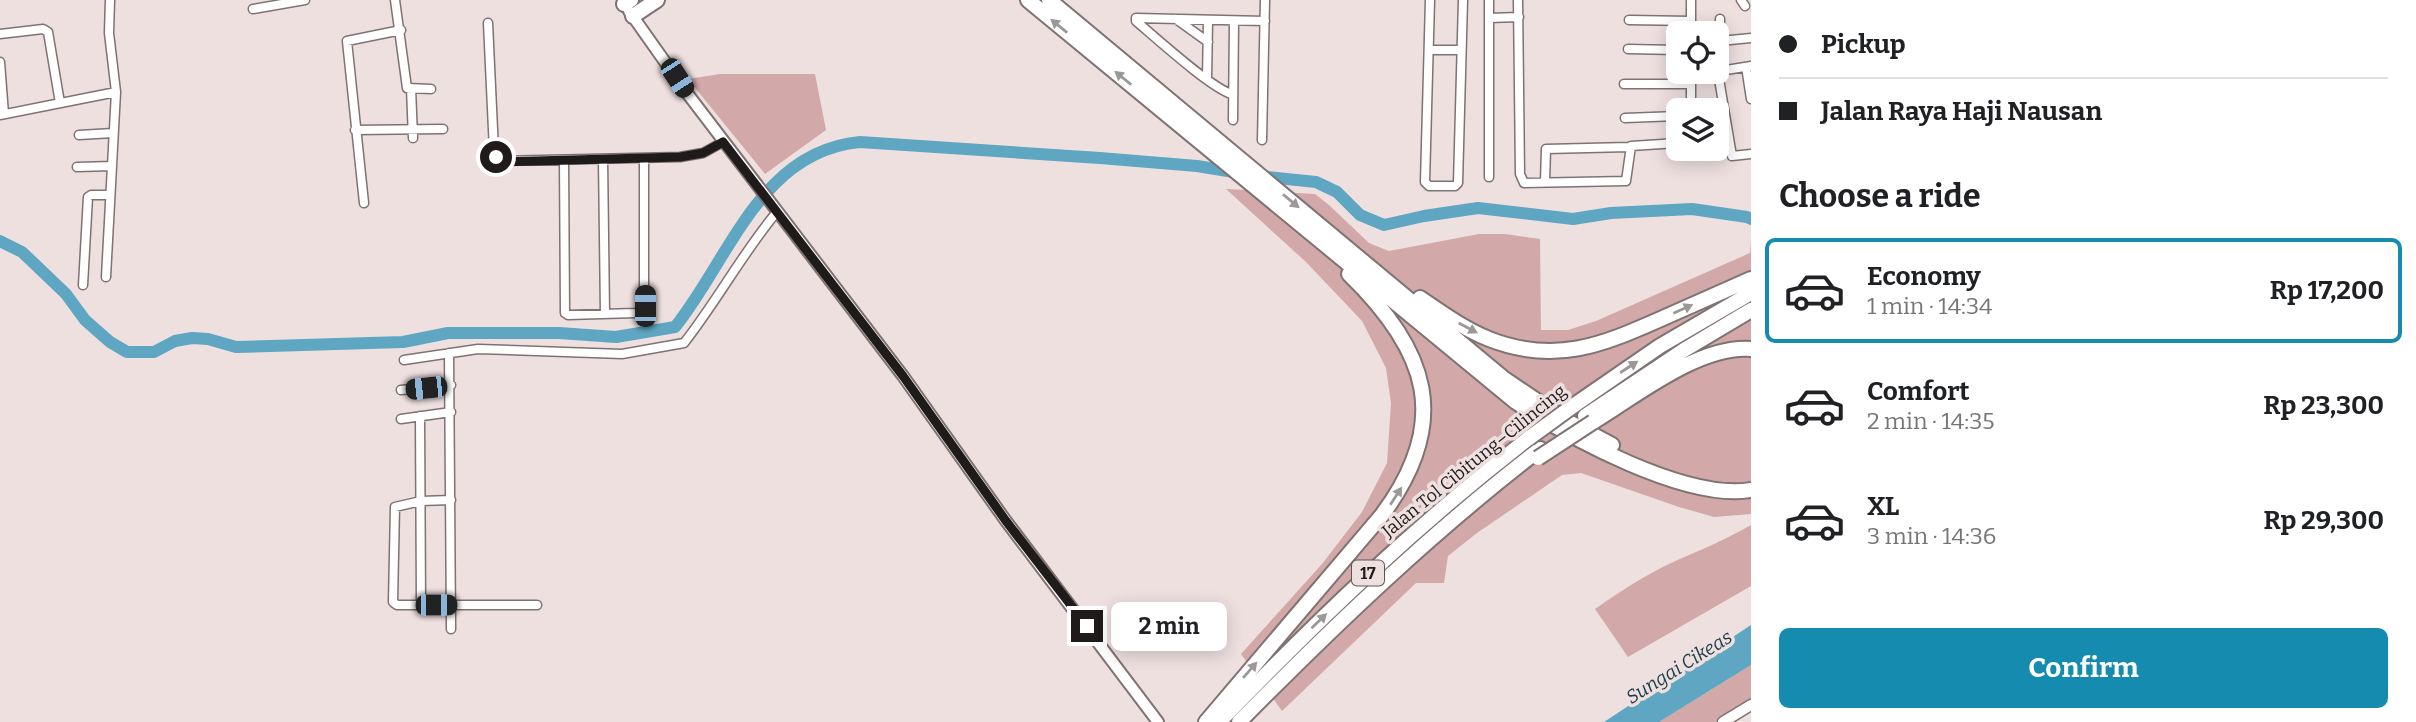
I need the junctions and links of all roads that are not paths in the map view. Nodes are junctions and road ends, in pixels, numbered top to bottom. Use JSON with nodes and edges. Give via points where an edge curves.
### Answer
{"nodes":[{"id":1,"x":110,"y":0,"type":"edge"},
{"id":2,"x":305,"y":0,"type":"edge"},
{"id":3,"x":396,"y":0,"type":"edge"},
{"id":4,"x":657,"y":0,"type":"edge"},
{"id":5,"x":1028,"y":0,"type":"edge"},
{"id":6,"x":1049,"y":0,"type":"edge"},
{"id":7,"x":1265,"y":0,"type":"edge"},
{"id":8,"x":1430,"y":0,"type":"edge"},
{"id":9,"x":1462,"y":0,"type":"edge"},
{"id":10,"x":1489,"y":0,"type":"edge"},
{"id":11,"x":1518,"y":0,"type":"edge"},
{"id":12,"x":1691,"y":0,"type":"edge"},
{"id":13,"x":631,"y":5,"type":"edge"},
{"id":14,"x":253,"y":9,"type":"dead end"},
{"id":15,"x":1519,"y":17,"type":"junction"},
{"id":16,"x":1489,"y":18,"type":"junction"},
{"id":17,"x":1177,"y":19,"type":"junction"},
{"id":18,"x":1629,"y":20,"type":"dead end"},
{"id":19,"x":1208,"y":21,"type":"junction"},
{"id":20,"x":1265,"y":21,"type":"junction"},
{"id":21,"x":1691,"y":21,"type":"joint"},
{"id":22,"x":1234,"y":22,"type":"junction"},
{"id":23,"x":488,"y":23,"type":"dead end"},
{"id":24,"x":401,"y":30,"type":"junction"},
{"id":25,"x":0,"y":34,"type":"edge"},
{"id":26,"x":1751,"y":38,"type":"edge"},
{"id":27,"x":1208,"y":42,"type":"junction"},
{"id":28,"x":1729,"y":43,"type":"edge"},
{"id":29,"x":1095,"y":47,"type":"junction"},
{"id":30,"x":1628,"y":49,"type":"dead end"},
{"id":31,"x":1429,"y":50,"type":"junction"},
{"id":32,"x":1461,"y":50,"type":"junction"},
{"id":33,"x":1666,"y":50,"type":"edge"},
{"id":34,"x":0,"y":62,"type":"edge"},
{"id":35,"x":1749,"y":67,"type":"edge"},
{"id":36,"x":1729,"y":70,"type":"edge"},
{"id":37,"x":1207,"y":79,"type":"junction"},
{"id":38,"x":1624,"y":84,"type":"dead end"},
{"id":39,"x":1666,"y":84,"type":"edge"},
{"id":40,"x":1691,"y":84,"type":"edge"},
{"id":41,"x":1720,"y":84,"type":"edge"},
{"id":42,"x":411,"y":88,"type":"junction"},
{"id":43,"x":431,"y":89,"type":"dead end"},
{"id":44,"x":116,"y":92,"type":"junction"},
{"id":45,"x":1232,"y":94,"type":"junction"},
{"id":46,"x":1691,"y":98,"type":"edge"},
{"id":47,"x":1751,"y":99,"type":"edge"},
{"id":48,"x":60,"y":103,"type":"junction"},
{"id":49,"x":2,"y":115,"type":"edge"},
{"id":50,"x":1666,"y":116,"type":"edge"},
{"id":51,"x":1625,"y":118,"type":"dead end"},
{"id":52,"x":1233,"y":120,"type":"dead end"},
{"id":53,"x":443,"y":129,"type":"dead end"},
{"id":54,"x":355,"y":130,"type":"junction"},
{"id":55,"x":113,"y":133,"type":"junction"},
{"id":56,"x":413,"y":134,"type":"junction"},
{"id":57,"x":79,"y":135,"type":"dead end"},
{"id":58,"x":1262,"y":139,"type":"dead end"},
{"id":59,"x":723,"y":142,"type":"junction"},
{"id":60,"x":1666,"y":144,"type":"edge"},
{"id":61,"x":1629,"y":147,"type":"junction"},
{"id":62,"x":1751,"y":154,"type":"edge"},
{"id":63,"x":603,"y":159,"type":"junction"},
{"id":64,"x":645,"y":159,"type":"junction"},
{"id":65,"x":564,"y":160,"type":"junction"},
{"id":66,"x":111,"y":166,"type":"junction"},
{"id":67,"x":77,"y":167,"type":"dead end"},
{"id":68,"x":1489,"y":177,"type":"dead end"},
{"id":69,"x":1545,"y":183,"type":"junction"},
{"id":70,"x":110,"y":195,"type":"junction"},
{"id":71,"x":364,"y":203,"type":"dead end"},
{"id":72,"x":775,"y":211,"type":"junction"},
{"id":73,"x":1293,"y":219,"type":"junction"},
{"id":74,"x":1350,"y":250,"type":"junction"},
{"id":75,"x":106,"y":277,"type":"dead end"},
{"id":76,"x":1751,"y":279,"type":"edge"},
{"id":77,"x":83,"y":285,"type":"dead end"},
{"id":78,"x":1751,"y":293,"type":"edge"},
{"id":79,"x":1751,"y":310,"type":"edge"},
{"id":80,"x":605,"y":314,"type":"junction"},
{"id":81,"x":1751,"y":349,"type":"edge"},
{"id":82,"x":449,"y":353,"type":"junction"},
{"id":83,"x":404,"y":360,"type":"dead end"},
{"id":84,"x":451,"y":385,"type":"junction"},
{"id":85,"x":401,"y":390,"type":"dead end"},
{"id":86,"x":451,"y":412,"type":"junction"},
{"id":87,"x":420,"y":416,"type":"junction"},
{"id":88,"x":401,"y":419,"type":"dead end"},
{"id":89,"x":1751,"y":481,"type":"edge"},
{"id":90,"x":1751,"y":490,"type":"edge"},
{"id":91,"x":451,"y":500,"type":"junction"},
{"id":92,"x":421,"y":501,"type":"junction"},
{"id":93,"x":1436,"y":532,"type":"junction"},
{"id":94,"x":421,"y":605,"type":"junction"},
{"id":95,"x":451,"y":605,"type":"junction"},
{"id":96,"x":537,"y":605,"type":"dead end"},
{"id":97,"x":451,"y":629,"type":"dead end"},
{"id":98,"x":1751,"y":705,"type":"edge"},
{"id":99,"x":1158,"y":722,"type":"edge"},
{"id":100,"x":1206,"y":722,"type":"edge"},
{"id":101,"x":1219,"y":722,"type":"edge"},
{"id":102,"x":1240,"y":722,"type":"edge"},
{"id":103,"x":1723,"y":722,"type":"edge"}],
"edges":[{"from":1,"to":44,"type":"street"},
{"from":2,"to":14,"type":"street"},
{"from":3,"to":24,"type":"street"},
{"from":4,"to":13,"type":"highway"},
{"from":29,"to":5,"type":"highway","one_way":true},
{"from":6,"to":29,"type":"highway"},
{"from":7,"to":20,"type":"street"},
{"from":8,"to":31,"type":"street"},
{"from":9,"to":32,"type":"street"},
{"from":10,"to":16,"type":"street"},
{"from":11,"to":15,"type":"street"},
{"from":12,"to":21,"type":"street"},
{"from":13,"to":59,"type":"main road"},
{"from":15,"to":16,"type":"street"},
{"from":15,"to":69,"type":"street","via":[[1520,178],[1524,183]]},
{"from":16,"to":68,"type":"street"},
{"from":17,"to":19,"type":"street"},
{"from":17,"to":27,"type":"street"},
{"from":17,"to":37,"type":"street","via":[[1135,20]]},
{"from":18,"to":21,"type":"street"},
{"from":19,"to":22,"type":"street"},
{"from":19,"to":27,"type":"street"},
{"from":20,"to":22,"type":"street"},
{"from":20,"to":58,"type":"street"},
{"from":22,"to":45,"type":"street"},
{"from":23,"to":65,"type":"street","via":[[496,157],[502,162]]},
{"from":24,"to":42,"type":"street","via":[[407,88]]},
{"from":24,"to":54,"type":"street","via":[[348,41]]},
{"from":25,"to":48,"type":"street","via":[[48,32]]},
{"from":26,"to":28,"type":"street"},
{"from":27,"to":37,"type":"street"},
{"from":73,"to":29,"type":"highway","one_way":true},
{"from":29,"to":74,"type":"highway","one_way":true},
{"from":30,"to":33,"type":"street"},
{"from":31,"to":32,"type":"street"},
{"from":31,"to":32,"type":"street","via":[[1425,182],[1455,186]]},
{"from":34,"to":49,"type":"street"},
{"from":35,"to":36,"type":"street"},
{"from":35,"to":47,"type":"street"},
{"from":37,"to":45,"type":"street"},
{"from":38,"to":39,"type":"street"},
{"from":40,"to":46,"type":"street"},
{"from":41,"to":62,"type":"street","via":[[1732,156]]},
{"from":42,"to":43,"type":"street"},
{"from":42,"to":56,"type":"street"},
{"from":44,"to":48,"type":"street"},
{"from":44,"to":55,"type":"street"},
{"from":45,"to":52,"type":"street"},
{"from":48,"to":49,"type":"street"},
{"from":50,"to":51,"type":"street"},
{"from":53,"to":56,"type":"street"},
{"from":54,"to":56,"type":"street"},
{"from":54,"to":71,"type":"street"},
{"from":55,"to":57,"type":"street"},
{"from":55,"to":66,"type":"street"},
{"from":59,"to":64,"type":"street","via":[[695,155]]},
{"from":59,"to":72,"type":"main road"},
{"from":60,"to":61,"type":"street"},
{"from":61,"to":69,"type":"street","via":[[1626,181]]},
{"from":61,"to":69,"type":"street","via":[[1546,149]]},
{"from":63,"to":64,"type":"street"},
{"from":63,"to":65,"type":"street"},
{"from":63,"to":80,"type":"street"},
{"from":64,"to":80,"type":"street","via":[[644,309]]},
{"from":65,"to":80,"type":"street","via":[[565,313]]},
{"from":66,"to":67,"type":"street"},
{"from":66,"to":70,"type":"street"},
{"from":70,"to":75,"type":"street"},
{"from":70,"to":77,"type":"street","via":[[88,197]]},
{"from":72,"to":82,"type":"street","via":[[684,343],[622,354],[497,349]]},
{"from":72,"to":99,"type":"main road"},
{"from":73,"to":90,"type":"highway","bridge":true,"via":[[1495,386],[1551,425],[1616,457],[1682,481],[1716,489]]},
{"from":100,"to":73,"type":"highway","one_way":true,"via":[[1382,515],[1411,470],[1423,434],[1419,376],[1402,336],[1368,293]]},
{"from":74,"to":76,"type":"highway","one_way":true,"via":[[1467,328],[1505,345],[1544,352],[1601,344]]},
{"from":74,"to":89,"type":"highway","bridge":true,"via":[[1503,378],[1584,432],[1685,472],[1721,481]]},
{"from":101,"to":78,"type":"highway","name":"Jalan Tol Cibitung–Cilincing","number":"17","one_way":true,"bridge":true,"via":[[1373,568],[1485,472],[1616,375]]},
{"from":79,"to":93,"type":"highway","name":"Jalan Tol Cibitung–Cilincing","number":"17","via":[[1617,394]]},
{"from":81,"to":93,"type":"highway","bridge":true,"via":[[1735,348],[1707,357],[1652,386],[1538,458]]},
{"from":82,"to":83,"type":"street"},
{"from":82,"to":84,"type":"street"},
{"from":84,"to":85,"type":"street"},
{"from":84,"to":86,"type":"street"},
{"from":86,"to":87,"type":"street"},
{"from":86,"to":91,"type":"street"},
{"from":87,"to":88,"type":"street"},
{"from":87,"to":92,"type":"street"},
{"from":91,"to":92,"type":"street"},
{"from":91,"to":95,"type":"street"},
{"from":92,"to":94,"type":"street"},
{"from":92,"to":94,"type":"street","via":[[394,509],[393,602]]},
{"from":93,"to":102,"type":"highway","name":"Jalan Tol Cibitung–Cilincing","number":"17"},
{"from":94,"to":95,"type":"street"},
{"from":95,"to":96,"type":"street"},
{"from":95,"to":97,"type":"street"},
{"from":98,"to":103,"type":"street"}]}
